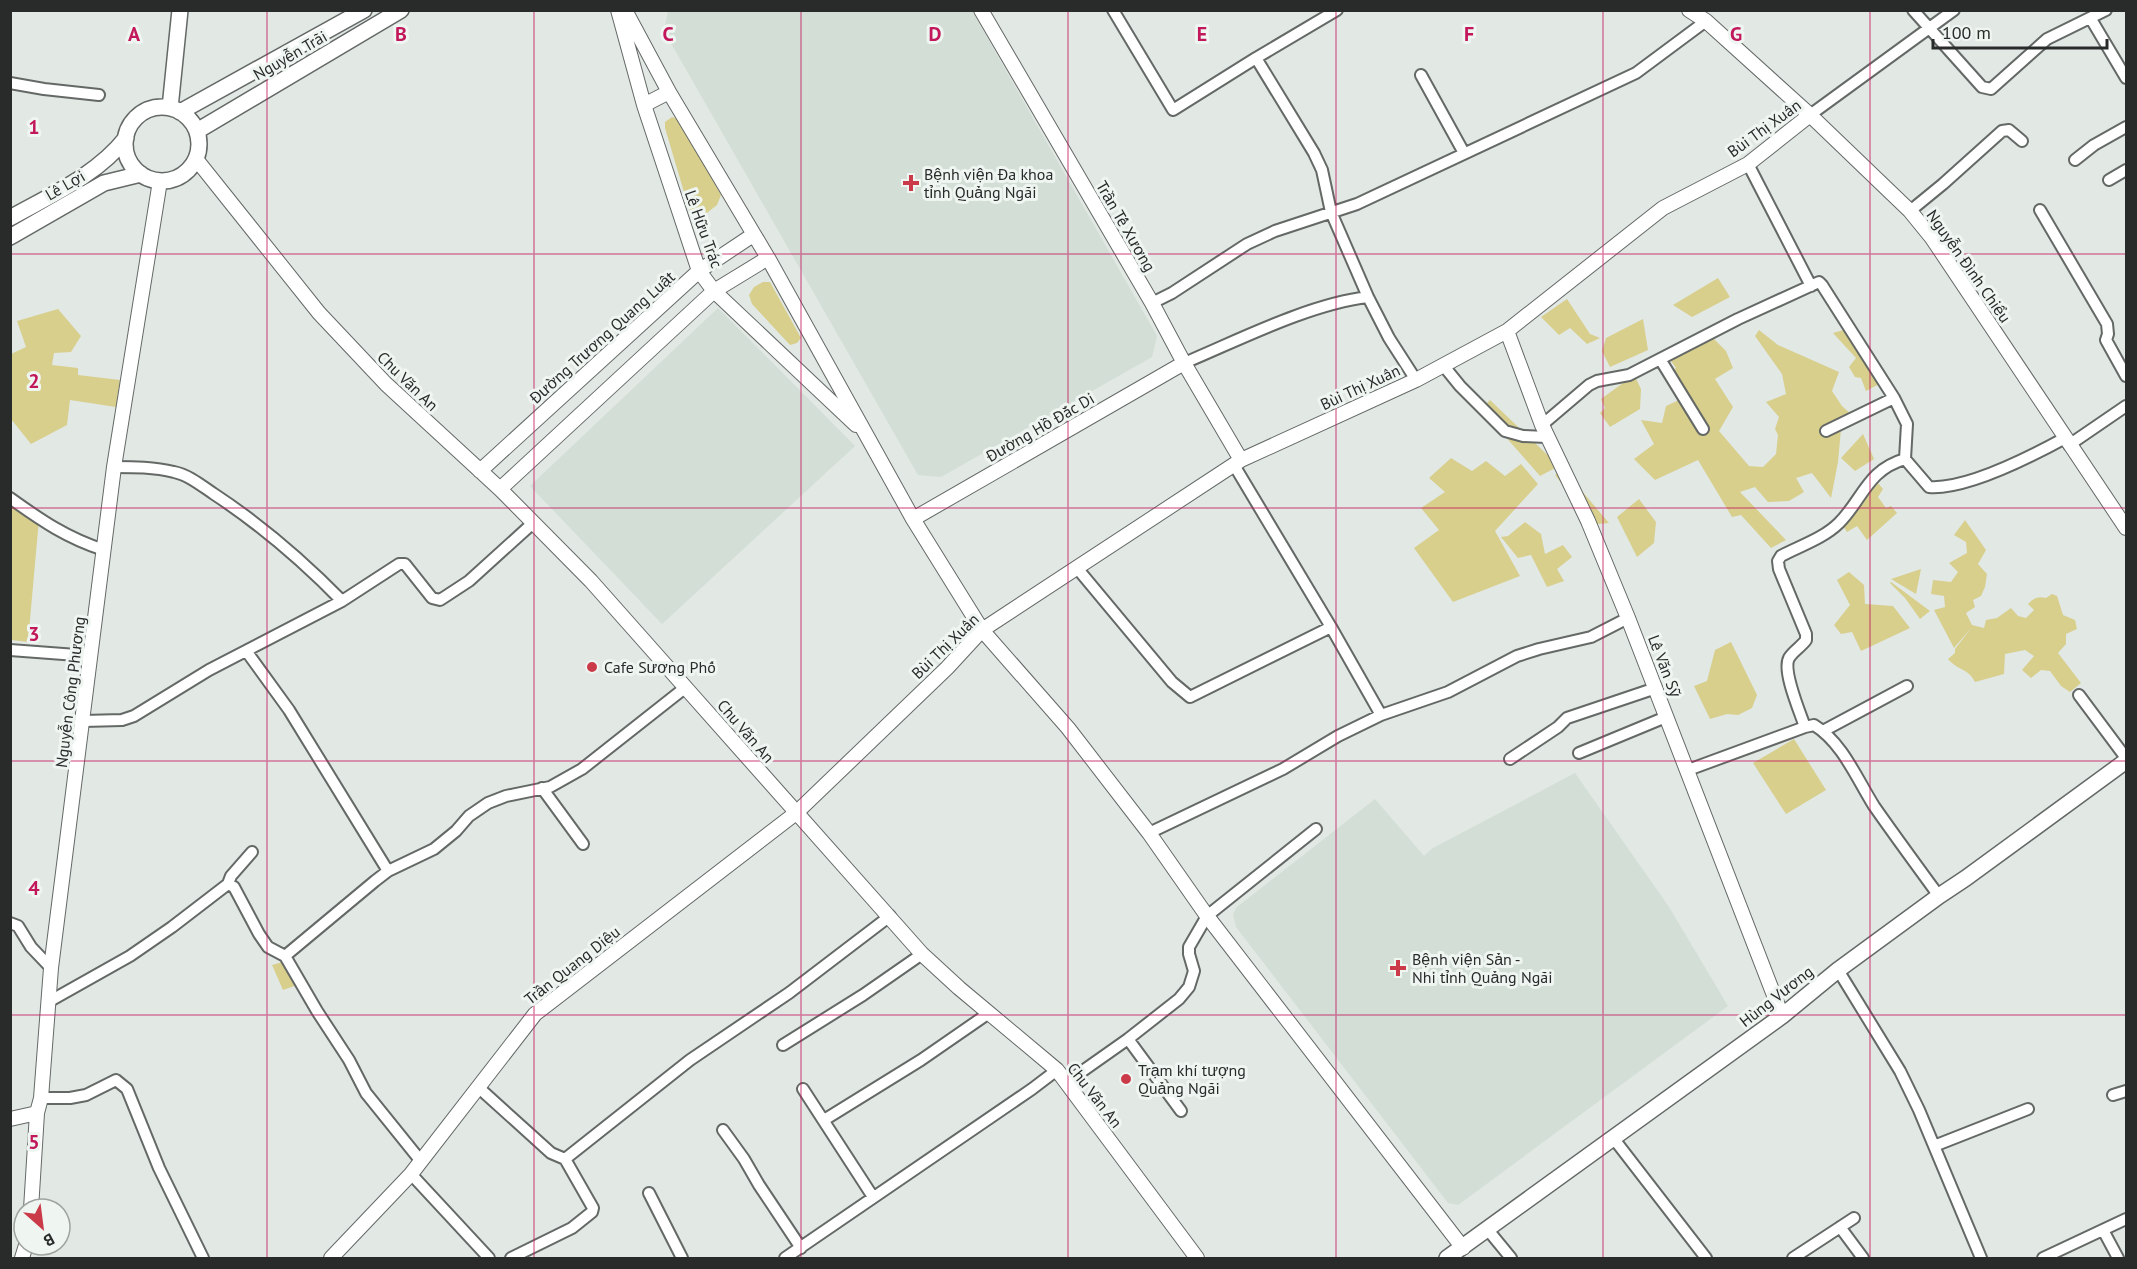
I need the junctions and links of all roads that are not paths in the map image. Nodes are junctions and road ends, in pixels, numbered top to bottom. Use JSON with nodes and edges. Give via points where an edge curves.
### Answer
{"nodes":[{"id":1,"x":180,"y":10,"type":"edge"},
{"id":2,"x":364,"y":10,"type":"edge"},
{"id":3,"x":401,"y":10,"type":"edge"},
{"id":4,"x":618,"y":10,"type":"edge"},
{"id":5,"x":981,"y":10,"type":"edge"},
{"id":6,"x":1113,"y":10,"type":"edge"},
{"id":7,"x":1337,"y":10,"type":"edge"},
{"id":8,"x":1689,"y":10,"type":"edge"},
{"id":9,"x":1913,"y":10,"type":"edge"},
{"id":10,"x":1954,"y":10,"type":"edge"},
{"id":11,"x":2106,"y":10,"type":"edge"},
{"id":12,"x":626,"y":11,"type":"edge"},
{"id":13,"x":2091,"y":19,"type":"junction"},
{"id":14,"x":1706,"y":21,"type":"junction"},
{"id":15,"x":1930,"y":28,"type":"junction"},
{"id":16,"x":1256,"y":58,"type":"junction"},
{"id":17,"x":1421,"y":75,"type":"dead end"},
{"id":18,"x":2127,"y":78,"type":"edge"},
{"id":19,"x":10,"y":83,"type":"edge"},
{"id":20,"x":669,"y":92,"type":"junction"},
{"id":21,"x":99,"y":94,"type":"dead end"},
{"id":22,"x":644,"y":105,"type":"junction"},
{"id":23,"x":175,"y":110,"type":"junction"},
{"id":24,"x":1810,"y":115,"type":"junction"},
{"id":25,"x":2127,"y":127,"type":"edge"},
{"id":26,"x":197,"y":131,"type":"junction"},
{"id":27,"x":126,"y":138,"type":"junction"},
{"id":28,"x":2022,"y":141,"type":"dead end"},
{"id":29,"x":1464,"y":153,"type":"junction"},
{"id":30,"x":196,"y":159,"type":"junction"},
{"id":31,"x":2075,"y":160,"type":"dead end"},
{"id":32,"x":1748,"y":164,"type":"junction"},
{"id":33,"x":2127,"y":170,"type":"edge"},
{"id":34,"x":141,"y":174,"type":"junction"},
{"id":35,"x":2109,"y":180,"type":"dead end"},
{"id":36,"x":160,"y":181,"type":"junction"},
{"id":37,"x":2040,"y":210,"type":"dead end"},
{"id":38,"x":1910,"y":211,"type":"junction"},
{"id":39,"x":1331,"y":212,"type":"junction"},
{"id":40,"x":10,"y":218,"type":"edge"},
{"id":41,"x":753,"y":235,"type":"junction"},
{"id":42,"x":10,"y":237,"type":"edge"},
{"id":43,"x":768,"y":258,"type":"junction"},
{"id":44,"x":699,"y":271,"type":"junction"},
{"id":45,"x":1811,"y":286,"type":"junction"},
{"id":46,"x":714,"y":291,"type":"junction"},
{"id":47,"x":1368,"y":297,"type":"junction"},
{"id":48,"x":1152,"y":303,"type":"junction"},
{"id":49,"x":1507,"y":331,"type":"junction"},
{"id":50,"x":1660,"y":359,"type":"junction"},
{"id":51,"x":1184,"y":363,"type":"junction"},
{"id":52,"x":1443,"y":365,"type":"junction"},
{"id":53,"x":2127,"y":376,"type":"edge"},
{"id":54,"x":1416,"y":380,"type":"junction"},
{"id":55,"x":1894,"y":398,"type":"junction"},
{"id":56,"x":2127,"y":406,"type":"edge"},
{"id":57,"x":1703,"y":429,"type":"dead end"},
{"id":58,"x":1545,"y":431,"type":"junction"},
{"id":59,"x":1826,"y":431,"type":"dead end"},
{"id":60,"x":866,"y":435,"type":"junction"},
{"id":61,"x":2067,"y":441,"type":"junction"},
{"id":62,"x":1905,"y":459,"type":"junction"},
{"id":63,"x":1237,"y":463,"type":"junction"},
{"id":64,"x":114,"y":467,"type":"junction"},
{"id":65,"x":480,"y":471,"type":"junction"},
{"id":66,"x":500,"y":489,"type":"junction"},
{"id":67,"x":10,"y":498,"type":"edge"},
{"id":68,"x":913,"y":519,"type":"junction"},
{"id":69,"x":533,"y":523,"type":"junction"},
{"id":70,"x":2127,"y":528,"type":"edge"},
{"id":71,"x":104,"y":550,"type":"junction"},
{"id":72,"x":1077,"y":568,"type":"junction"},
{"id":73,"x":342,"y":601,"type":"junction"},
{"id":74,"x":1628,"y":618,"type":"junction"},
{"id":75,"x":1331,"y":627,"type":"junction"},
{"id":76,"x":982,"y":630,"type":"junction"},
{"id":77,"x":10,"y":650,"type":"edge"},
{"id":78,"x":247,"y":652,"type":"junction"},
{"id":79,"x":90,"y":656,"type":"junction"},
{"id":80,"x":1907,"y":686,"type":"dead end"},
{"id":81,"x":686,"y":687,"type":"junction"},
{"id":82,"x":1656,"y":688,"type":"junction"},
{"id":83,"x":2079,"y":695,"type":"dead end"},
{"id":84,"x":1381,"y":715,"type":"junction"},
{"id":85,"x":1666,"y":717,"type":"junction"},
{"id":86,"x":83,"y":721,"type":"junction"},
{"id":87,"x":1804,"y":727,"type":"junction"},
{"id":88,"x":1823,"y":731,"type":"junction"},
{"id":89,"x":1579,"y":753,"type":"dead end"},
{"id":90,"x":1510,"y":759,"type":"dead end"},
{"id":91,"x":2127,"y":760,"type":"edge"},
{"id":92,"x":1688,"y":770,"type":"junction"},
{"id":93,"x":542,"y":788,"type":"junction"},
{"id":94,"x":796,"y":813,"type":"junction"},
{"id":95,"x":1316,"y":829,"type":"dead end"},
{"id":96,"x":1149,"y":832,"type":"junction"},
{"id":97,"x":583,"y":844,"type":"dead end"},
{"id":98,"x":252,"y":852,"type":"dead end"},
{"id":99,"x":388,"y":871,"type":"junction"},
{"id":100,"x":228,"y":884,"type":"junction"},
{"id":101,"x":1939,"y":896,"type":"junction"},
{"id":102,"x":890,"y":916,"type":"junction"},
{"id":103,"x":1207,"y":916,"type":"junction"},
{"id":104,"x":10,"y":923,"type":"edge"},
{"id":105,"x":922,"y":954,"type":"junction"},
{"id":106,"x":285,"y":956,"type":"junction"},
{"id":107,"x":51,"y":969,"type":"junction"},
{"id":108,"x":1838,"y":970,"type":"junction"},
{"id":109,"x":50,"y":1001,"type":"junction"},
{"id":110,"x":989,"y":1013,"type":"junction"},
{"id":111,"x":1782,"y":1016,"type":"junction"},
{"id":112,"x":1128,"y":1039,"type":"junction"},
{"id":113,"x":783,"y":1046,"type":"dead end"},
{"id":114,"x":1057,"y":1070,"type":"junction"},
{"id":115,"x":1067,"y":1082,"type":"junction"},
{"id":116,"x":478,"y":1087,"type":"junction"},
{"id":117,"x":803,"y":1089,"type":"dead end"},
{"id":118,"x":2127,"y":1091,"type":"edge"},
{"id":119,"x":2113,"y":1095,"type":"dead end"},
{"id":120,"x":41,"y":1098,"type":"junction"},
{"id":121,"x":2028,"y":1109,"type":"dead end"},
{"id":122,"x":1181,"y":1111,"type":"dead end"},
{"id":123,"x":37,"y":1113,"type":"junction"},
{"id":124,"x":10,"y":1119,"type":"edge"},
{"id":125,"x":824,"y":1120,"type":"junction"},
{"id":126,"x":723,"y":1130,"type":"dead end"},
{"id":127,"x":1614,"y":1139,"type":"junction"},
{"id":128,"x":1934,"y":1146,"type":"junction"},
{"id":129,"x":420,"y":1160,"type":"junction"},
{"id":130,"x":565,"y":1160,"type":"junction"},
{"id":131,"x":411,"y":1174,"type":"junction"},
{"id":132,"x":649,"y":1193,"type":"dead end"},
{"id":133,"x":32,"y":1197,"type":"edge"},
{"id":134,"x":873,"y":1197,"type":"junction"},
{"id":135,"x":1854,"y":1218,"type":"dead end"},
{"id":136,"x":2127,"y":1219,"type":"edge"},
{"id":137,"x":1840,"y":1227,"type":"junction"},
{"id":138,"x":1488,"y":1230,"type":"junction"},
{"id":139,"x":2103,"y":1230,"type":"junction"},
{"id":140,"x":801,"y":1248,"type":"junction"},
{"id":141,"x":1463,"y":1248,"type":"junction"},
{"id":142,"x":203,"y":1258,"type":"edge"},
{"id":143,"x":331,"y":1258,"type":"edge"},
{"id":144,"x":489,"y":1258,"type":"edge"},
{"id":145,"x":511,"y":1258,"type":"edge"},
{"id":146,"x":682,"y":1258,"type":"edge"},
{"id":147,"x":785,"y":1258,"type":"edge"},
{"id":148,"x":1197,"y":1258,"type":"edge"},
{"id":149,"x":1447,"y":1258,"type":"edge"},
{"id":150,"x":1511,"y":1258,"type":"edge"},
{"id":151,"x":1706,"y":1258,"type":"edge"},
{"id":152,"x":1793,"y":1258,"type":"edge"},
{"id":153,"x":1863,"y":1258,"type":"edge"},
{"id":154,"x":1980,"y":1258,"type":"edge"},
{"id":155,"x":2043,"y":1258,"type":"edge"},
{"id":156,"x":2118,"y":1258,"type":"edge"}],
"edges":[{"from":1,"to":23,"type":"main road"},
{"from":2,"to":23,"type":"main road","name":"Nguyễn Trãi"},
{"from":3,"to":26,"type":"main road","name":"Nguyễn Trãi"},
{"from":4,"to":22,"type":"street","name":"Lê Hữu Trác"},
{"from":5,"to":48,"type":"street","name":"Trần Tế Xương"},
{"from":6,"to":16,"type":"street","via":[[1173,110]]},
{"from":7,"to":16,"type":"street"},
{"from":8,"to":14,"type":"street","name":"Nguyễn Đình Chiểu"},
{"from":9,"to":15,"type":"street"},
{"from":10,"to":15,"type":"street","name":"Bùi Thị Xuân"},
{"from":11,"to":13,"type":"street"},
{"from":12,"to":20,"type":"street","name":"Lê Hữu Trác"},
{"from":13,"to":15,"type":"street","via":[[2047,39],[1991,89],[1982,87]]},
{"from":13,"to":18,"type":"street"},
{"from":14,"to":24,"type":"street","name":"Nguyễn Đình Chiểu"},
{"from":14,"to":29,"type":"street","via":[[1636,73]]},
{"from":15,"to":24,"type":"street","name":"Bùi Thị Xuân"},
{"from":16,"to":39,"type":"street","via":[[1314,153]]},
{"from":17,"to":29,"type":"street"},
{"from":19,"to":21,"type":"street"},
{"from":20,"to":22,"type":"street"},
{"from":20,"to":41,"type":"street","name":"Lê Hữu Trác"},
{"from":22,"to":44,"type":"street","name":"Lê Hữu Trác"},
{"from":23,"to":26,"type":"main road","via":[[187,117]]},
{"from":23,"to":27,"type":"main road","via":[[157,108],[144,112],[130,126]]},
{"from":24,"to":32,"type":"street","name":"Bùi Thị Xuân"},
{"from":24,"to":38,"type":"street","name":"Nguyễn Đình Chiểu"},
{"from":25,"to":31,"type":"street"},
{"from":26,"to":30,"type":"main road"},
{"from":27,"to":34,"type":"main road","via":[[128,158]]},
{"from":27,"to":40,"type":"main road","name":"Lê Lợi","via":[[91,171]]},
{"from":28,"to":38,"type":"street","via":[[2009,130],[2002,131]]},
{"from":29,"to":39,"type":"street","via":[[1375,196]]},
{"from":30,"to":36,"type":"main road","via":[[181,176]]},
{"from":30,"to":65,"type":"street","name":"Chu Văn An","via":[[319,313],[386,384]]},
{"from":32,"to":45,"type":"street"},
{"from":32,"to":49,"type":"street","name":"Bùi Thị Xuân","via":[[1663,208]]},
{"from":33,"to":35,"type":"street"},
{"from":34,"to":36,"type":"main road"},
{"from":34,"to":42,"type":"main road","name":"Lê Lợi","via":[[98,186]]},
{"from":36,"to":64,"type":"street","name":"Nguyễn Công Phương"},
{"from":37,"to":53,"type":"street","via":[[2107,324],[2106,340]]},
{"from":38,"to":61,"type":"street","name":"Nguyễn Đình Chiểu"},
{"from":39,"to":47,"type":"street"},
{"from":39,"to":48,"type":"street","via":[[1247,244]]},
{"from":41,"to":43,"type":"street","name":"Lê Hữu Trác"},
{"from":41,"to":44,"type":"street","name":"Đường Trương Quang Luật"},
{"from":43,"to":46,"type":"street"},
{"from":43,"to":60,"type":"street","name":"Lê Hữu Trác"},
{"from":44,"to":46,"type":"street","name":"Lê Hữu Trác"},
{"from":44,"to":65,"type":"street","name":"Đường Trương Quang Luật"},
{"from":45,"to":50,"type":"street"},
{"from":45,"to":55,"type":"street","via":[[1819,282],[1822,285]]},
{"from":46,"to":60,"type":"street","name":"Lê Hữu Trác"},
{"from":46,"to":66,"type":"street"},
{"from":47,"to":51,"type":"street","via":[[1344,300]]},
{"from":47,"to":54,"type":"street"},
{"from":48,"to":51,"type":"street","name":"Trần Tế Xương"},
{"from":49,"to":52,"type":"street","name":"Bùi Thị Xuân"},
{"from":49,"to":58,"type":"street","name":"Lê Văn Sỹ"},
{"from":50,"to":57,"type":"street"},
{"from":50,"to":58,"type":"street","via":[[1629,375],[1589,385]]},
{"from":51,"to":63,"type":"street","name":"Trần Tế Xương"},
{"from":51,"to":68,"type":"street","name":"Đường Hồ Đắc Di"},
{"from":52,"to":54,"type":"street","name":"Bùi Thị Xuân"},
{"from":52,"to":58,"type":"street","via":[[1505,431],[1522,436]]},
{"from":54,"to":63,"type":"street","name":"Bùi Thị Xuân"},
{"from":55,"to":59,"type":"street"},
{"from":55,"to":62,"type":"street","via":[[1907,424]]},
{"from":56,"to":61,"type":"street"},
{"from":58,"to":74,"type":"street","name":"Lê Văn Sỹ"},
{"from":60,"to":68,"type":"street","name":"Lê Hữu Trác"},
{"from":61,"to":62,"type":"street","via":[[1998,471],[1947,486],[1929,487]]},
{"from":61,"to":70,"type":"street","name":"Nguyễn Đình Chiểu"},
{"from":62,"to":87,"type":"street","via":[[1873,478],[1836,526],[1778,561],[1806,634],[1806,640],[1787,665]]},
{"from":63,"to":72,"type":"street","name":"Bùi Thị Xuân"},
{"from":63,"to":75,"type":"street"},
{"from":64,"to":71,"type":"street","name":"Nguyễn Công Phương"},
{"from":64,"to":73,"type":"street","via":[[148,467],[193,480],[304,563]]},
{"from":65,"to":66,"type":"street","name":"Chu Văn An"},
{"from":66,"to":69,"type":"street","name":"Chu Văn An"},
{"from":67,"to":71,"type":"street","via":[[45,524],[76,541]]},
{"from":68,"to":76,"type":"street","name":"Lê Hữu Trác"},
{"from":69,"to":73,"type":"street","via":[[470,581],[440,600],[432,598],[405,564],[399,564]]},
{"from":69,"to":81,"type":"street","name":"Chu Văn An","via":[[591,580]]},
{"from":71,"to":79,"type":"street","name":"Nguyễn Công Phương"},
{"from":72,"to":75,"type":"street","via":[[1172,682],[1190,697]]},
{"from":72,"to":76,"type":"street","name":"Bùi Thị Xuân"},
{"from":73,"to":78,"type":"street"},
{"from":74,"to":82,"type":"street","name":"Lê Văn Sỹ"},
{"from":74,"to":84,"type":"street","via":[[1591,636],[1517,656],[1448,692]]},
{"from":75,"to":84,"type":"street"},
{"from":76,"to":94,"type":"street","name":"Bùi Thị Xuân"},
{"from":76,"to":96,"type":"street","name":"Lê Hữu Trác","via":[[1068,728]]},
{"from":77,"to":79,"type":"street"},
{"from":78,"to":86,"type":"street","via":[[209,670],[134,716]]},
{"from":78,"to":99,"type":"street","via":[[289,710]]},
{"from":79,"to":86,"type":"street","name":"Nguyễn Công Phương"},
{"from":80,"to":88,"type":"street"},
{"from":81,"to":93,"type":"street","via":[[582,769]]},
{"from":81,"to":94,"type":"street","name":"Chu Văn An"},
{"from":82,"to":85,"type":"street","name":"Lê Văn Sỹ"},
{"from":82,"to":90,"type":"street","via":[[1567,718]]},
{"from":83,"to":91,"type":"street"},
{"from":84,"to":96,"type":"street","via":[[1283,770]]},
{"from":85,"to":89,"type":"street"},
{"from":85,"to":92,"type":"street","name":"Lê Văn Sỹ"},
{"from":86,"to":107,"type":"street","name":"Nguyễn Công Phương"},
{"from":87,"to":88,"type":"street","via":[[1814,725]]},
{"from":87,"to":92,"type":"street"},
{"from":88,"to":101,"type":"street"},
{"from":91,"to":101,"type":"main road","name":"Hùng Vương"},
{"from":92,"to":111,"type":"street","name":"Lê Văn Sỹ"},
{"from":93,"to":97,"type":"street"},
{"from":93,"to":99,"type":"street","via":[[488,803],[434,849]]},
{"from":94,"to":102,"type":"street","name":"Chu Văn An"},
{"from":94,"to":116,"type":"street","name":"Trần Quang Diệu","via":[[535,1014]]},
{"from":95,"to":103,"type":"street"},
{"from":96,"to":103,"type":"street","name":"Lê Hữu Trác"},
{"from":98,"to":100,"type":"street"},
{"from":99,"to":106,"type":"street"},
{"from":100,"to":106,"type":"street","via":[[234,887],[268,947]]},
{"from":100,"to":109,"type":"street","via":[[130,956]]},
{"from":101,"to":108,"type":"main road","name":"Hùng Vương"},
{"from":102,"to":105,"type":"street","name":"Chu Văn An"},
{"from":102,"to":130,"type":"street","via":[[789,993],[665,1079]]},
{"from":103,"to":112,"type":"street","via":[[1190,946],[1194,971],[1189,987]]},
{"from":103,"to":141,"type":"street","name":"Lê Hữu Trác"},
{"from":104,"to":107,"type":"street","via":[[18,926]]},
{"from":105,"to":110,"type":"street","name":"Chu Văn An"},
{"from":105,"to":113,"type":"street"},
{"from":106,"to":129,"type":"street","via":[[366,1093]]},
{"from":107,"to":109,"type":"street","name":"Nguyễn Công Phương"},
{"from":108,"to":111,"type":"main road","name":"Hùng Vương"},
{"from":108,"to":128,"type":"street","via":[[1900,1071]]},
{"from":109,"to":120,"type":"street","name":"Nguyễn Công Phương"},
{"from":110,"to":114,"type":"street","name":"Chu Văn An"},
{"from":110,"to":125,"type":"street"},
{"from":111,"to":127,"type":"main road","name":"Hùng Vương"},
{"from":112,"to":115,"type":"street"},
{"from":112,"to":122,"type":"street"},
{"from":114,"to":115,"type":"street","name":"Chu Văn An"},
{"from":114,"to":134,"type":"street"},
{"from":115,"to":148,"type":"street","name":"Chu Văn An"},
{"from":116,"to":129,"type":"street","name":"Trần Quang Diệu"},
{"from":116,"to":130,"type":"street","via":[[551,1153]]},
{"from":117,"to":125,"type":"street"},
{"from":118,"to":119,"type":"street"},
{"from":120,"to":123,"type":"street","name":"Nguyễn Công Phương"},
{"from":120,"to":142,"type":"street","via":[[86,1095],[116,1080],[127,1089],[159,1168]]},
{"from":121,"to":128,"type":"street"},
{"from":123,"to":124,"type":"street"},
{"from":123,"to":133,"type":"street","name":"Nguyễn Công Phương"},
{"from":125,"to":134,"type":"street"},
{"from":126,"to":140,"type":"street"},
{"from":127,"to":138,"type":"main road","name":"Hùng Vương"},
{"from":127,"to":151,"type":"street"},
{"from":128,"to":154,"type":"street"},
{"from":129,"to":131,"type":"street","name":"Trần Quang Diệu"},
{"from":130,"to":145,"type":"street","via":[[592,1212],[572,1228]]},
{"from":131,"to":143,"type":"street","name":"Trần Quang Diệu"},
{"from":131,"to":144,"type":"street"},
{"from":132,"to":146,"type":"street"},
{"from":134,"to":140,"type":"street"},
{"from":135,"to":137,"type":"street"},
{"from":136,"to":139,"type":"street"},
{"from":137,"to":152,"type":"street"},
{"from":137,"to":153,"type":"street"},
{"from":138,"to":141,"type":"main road","name":"Hùng Vương"},
{"from":138,"to":150,"type":"street"},
{"from":139,"to":155,"type":"street"},
{"from":139,"to":156,"type":"street"},
{"from":140,"to":147,"type":"street"},
{"from":141,"to":149,"type":"main road","name":"Hùng Vương"}]}
